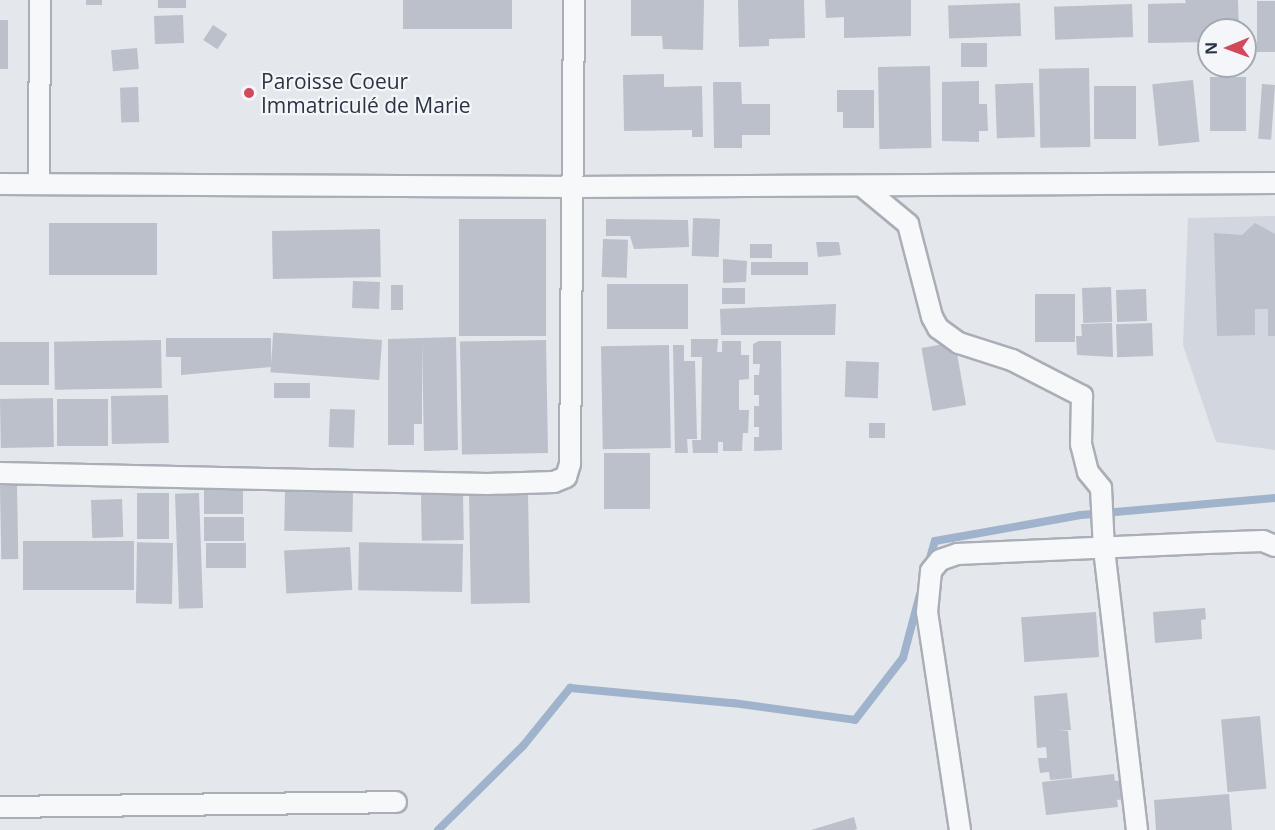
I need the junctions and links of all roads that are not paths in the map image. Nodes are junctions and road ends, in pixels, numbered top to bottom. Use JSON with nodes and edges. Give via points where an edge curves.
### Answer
{"nodes":[{"id":1,"x":40,"y":0,"type":"edge"},
{"id":2,"x":574,"y":0,"type":"edge"},
{"id":3,"x":39,"y":183,"type":"junction"},
{"id":4,"x":1275,"y":183,"type":"edge"},
{"id":5,"x":0,"y":184,"type":"edge"},
{"id":6,"x":862,"y":186,"type":"junction"},
{"id":7,"x":573,"y":187,"type":"junction"},
{"id":8,"x":0,"y":473,"type":"edge"},
{"id":9,"x":1275,"y":546,"type":"edge"},
{"id":10,"x":1104,"y":549,"type":"junction"},
{"id":11,"x":396,"y":802,"type":"dead end"},
{"id":12,"x":0,"y":807,"type":"edge"},
{"id":13,"x":960,"y":830,"type":"edge"},
{"id":14,"x":1137,"y":830,"type":"edge"}],
"edges":[{"from":1,"to":3,"type":"street"},
{"from":2,"to":7,"type":"street"},
{"from":3,"to":5,"type":"street"},
{"from":3,"to":7,"type":"street"},
{"from":4,"to":6,"type":"street"},
{"from":6,"to":7,"type":"street"},
{"from":6,"to":10,"type":"street","via":[[908,224],[938,328],[959,343],[1012,360],[1082,396],[1082,444],[1089,472],[1101,488]]},
{"from":7,"to":8,"type":"street","via":[[570,464],[561,480],[487,484]]},
{"from":9,"to":10,"type":"street","via":[[1263,541]]},
{"from":10,"to":13,"type":"street","via":[[957,554],[940,560],[931,571],[927,612]]},
{"from":10,"to":14,"type":"street"},
{"from":11,"to":12,"type":"street"}]}
